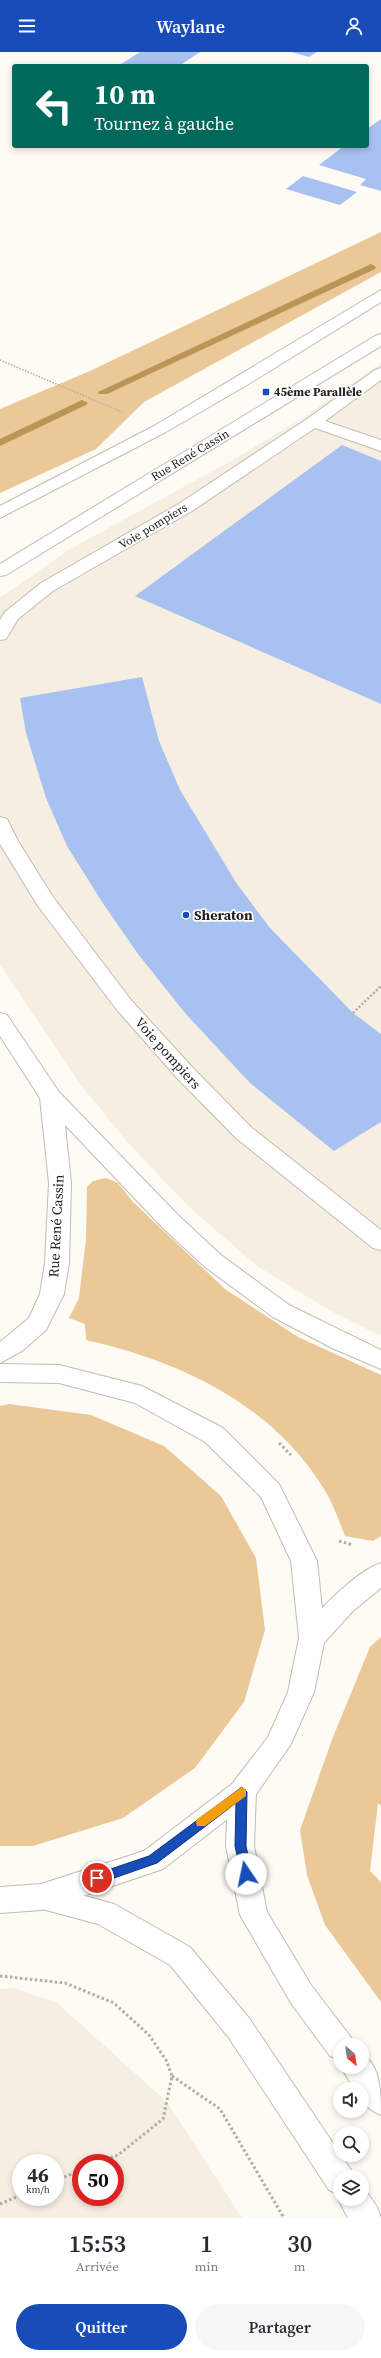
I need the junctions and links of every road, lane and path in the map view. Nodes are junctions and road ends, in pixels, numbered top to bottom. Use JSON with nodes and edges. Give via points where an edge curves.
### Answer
{"nodes":[{"id":1,"x":381,"y":295,"type":"edge"},
{"id":2,"x":381,"y":339,"type":"edge"},
{"id":3,"x":381,"y":373,"type":"edge"},
{"id":4,"x":313,"y":422,"type":"junction"},
{"id":5,"x":381,"y":446,"type":"edge"},
{"id":6,"x":0,"y":513,"type":"edge"},
{"id":7,"x":0,"y":571,"type":"edge"},
{"id":8,"x":0,"y":636,"type":"edge"},
{"id":9,"x":0,"y":823,"type":"edge"},
{"id":10,"x":381,"y":986,"type":"edge"},
{"id":11,"x":353,"y":1013,"type":"dead end"},
{"id":12,"x":0,"y":1020,"type":"edge"},
{"id":13,"x":50,"y":1097,"type":"junction"},
{"id":14,"x":381,"y":1242,"type":"edge"},
{"id":15,"x":0,"y":1354,"type":"edge"},
{"id":16,"x":381,"y":1360,"type":"edge"},
{"id":17,"x":0,"y":1373,"type":"edge"},
{"id":18,"x":381,"y":1573,"type":"edge"},
{"id":19,"x":312,"y":1638,"type":"junction"},
{"id":20,"x":242,"y":1792,"type":"junction"},
{"id":21,"x":41,"y":1897,"type":"junction"},
{"id":22,"x":0,"y":1900,"type":"edge"},
{"id":23,"x":0,"y":1976,"type":"edge"},
{"id":24,"x":334,"y":2038,"type":"edge"},
{"id":25,"x":361,"y":2074,"type":"edge"},
{"id":26,"x":172,"y":2076,"type":"junction"},
{"id":27,"x":381,"y":2100,"type":"edge"},
{"id":28,"x":119,"y":2154,"type":"edge"},
{"id":29,"x":333,"y":2170,"type":"edge"},
{"id":30,"x":12,"y":2199,"type":"edge"},
{"id":31,"x":0,"y":2204,"type":"edge"},
{"id":32,"x":358,"y":2206,"type":"edge"},
{"id":33,"x":284,"y":2218,"type":"edge"},
{"id":34,"x":366,"y":2218,"type":"edge"}],
"edges":[{"from":1,"to":6,"type":"street","via":[[160,429]]},
{"from":2,"to":7,"type":"street","name":"Rue René Cassin"},
{"from":3,"to":4,"type":"street","name":"Voie pompiers"},
{"from":4,"to":5,"type":"street"},
{"from":4,"to":8,"type":"street","name":"Voie pompiers","via":[[186,507],[48,588],[11,616]]},
{"from":9,"to":14,"type":"street","name":"Voie pompiers","via":[[8,841],[49,907],[124,1005],[180,1067],[244,1133]]},
{"from":10,"to":11,"type":"path"},
{"from":12,"to":13,"type":"street","name":"Rue René Cassin"},
{"from":13,"to":15,"type":"street","name":"Rue René Cassin","via":[[60,1183],[52,1294],[38,1324]]},
{"from":13,"to":16,"type":"street","via":[[171,1222],[213,1261],[281,1311]]},
{"from":17,"to":19,"type":"street","via":[[59,1374],[142,1395],[214,1435],[270,1491],[304,1561]]},
{"from":18,"to":19,"type":"street","via":[[344,1603]]},
{"from":19,"to":20,"type":"street","via":[[301,1692],[278,1744]]},
{"from":20,"to":21,"type":"street","via":[[153,1860]]},
{"from":20,"to":24,"type":"street","via":[[240,1846],[254,1915],[302,1994]]},
{"from":21,"to":22,"type":"street"},
{"from":21,"to":29,"type":"street","via":[[104,1913],[180,1956],[239,2028]]},
{"from":23,"to":26,"type":"path","via":[[65,1983],[114,2003],[149,2035],[166,2060]]},
{"from":25,"to":27,"type":"street"},
{"from":26,"to":28,"type":"path","via":[[163,2119]]},
{"from":26,"to":33,"type":"path","via":[[220,2109]]},
{"from":30,"to":31,"type":"path"},
{"from":32,"to":34,"type":"street"}]}
